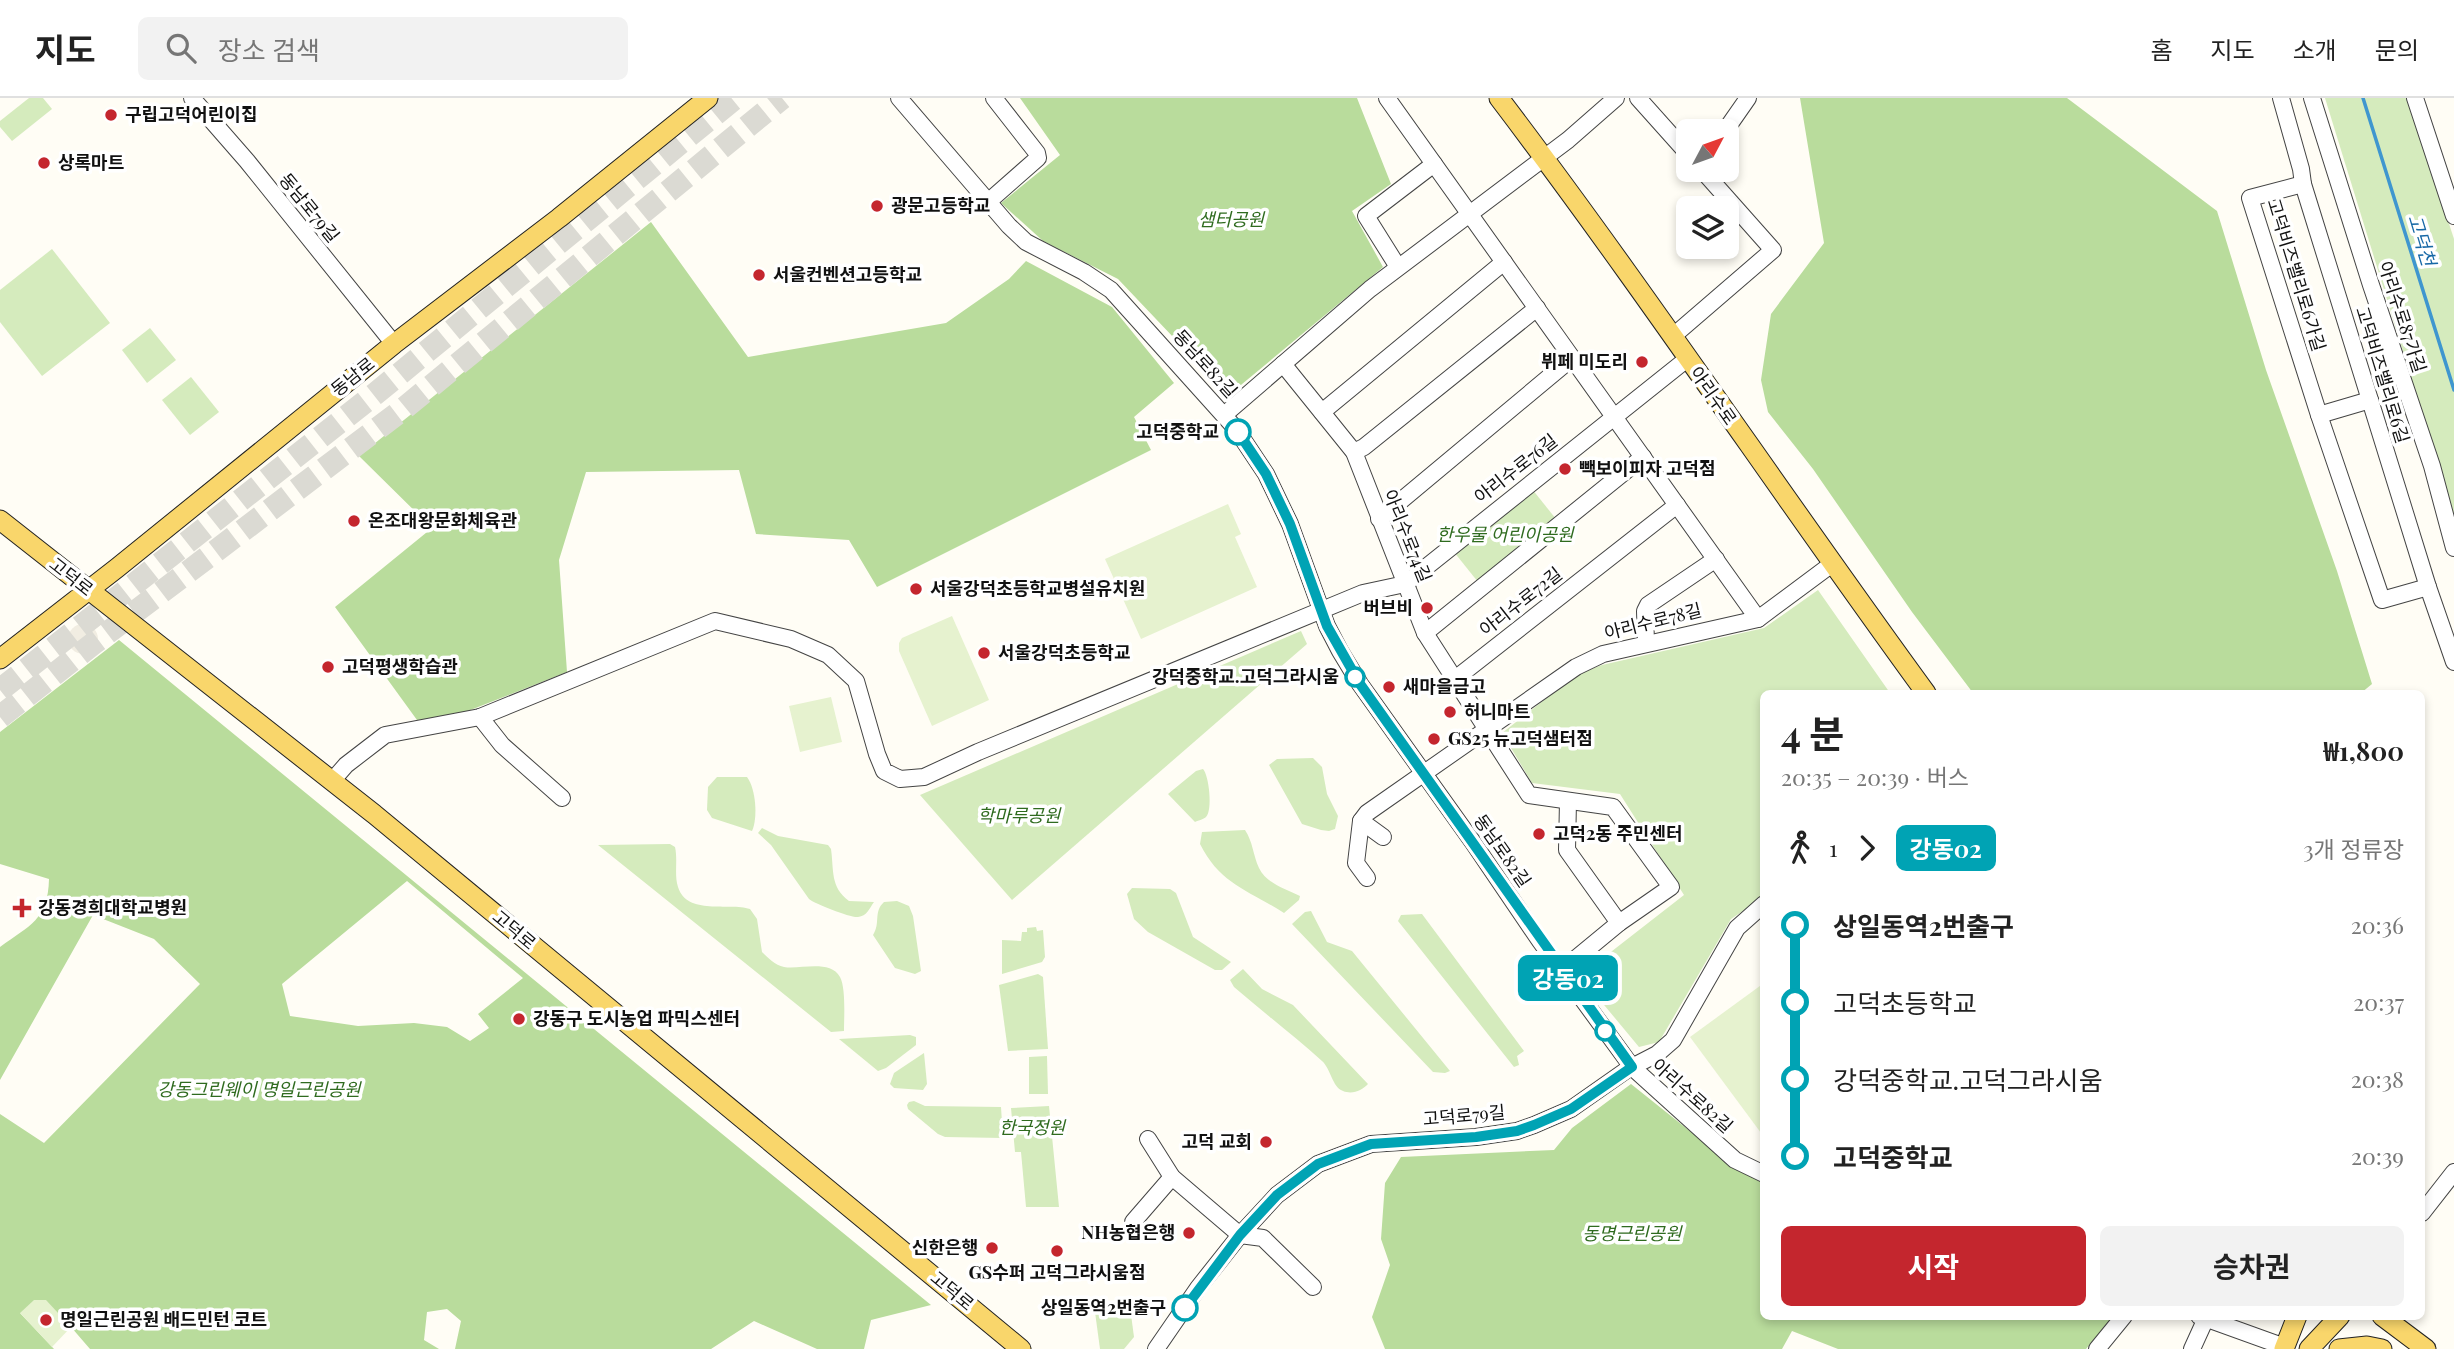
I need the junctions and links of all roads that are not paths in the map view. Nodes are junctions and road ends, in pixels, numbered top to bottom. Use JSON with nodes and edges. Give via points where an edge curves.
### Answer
{"nodes":[{"id":1,"x":192,"y":98,"type":"edge"},
{"id":2,"x":708,"y":98,"type":"edge"},
{"id":3,"x":993,"y":98,"type":"edge"},
{"id":4,"x":1387,"y":98,"type":"edge"},
{"id":5,"x":1499,"y":98,"type":"edge"},
{"id":6,"x":1616,"y":98,"type":"edge"},
{"id":7,"x":1638,"y":98,"type":"edge"},
{"id":8,"x":1748,"y":98,"type":"edge"},
{"id":9,"x":2281,"y":98,"type":"edge"},
{"id":10,"x":2312,"y":98,"type":"edge"},
{"id":11,"x":2415,"y":98,"type":"edge"},
{"id":12,"x":904,"y":100,"type":"edge"},
{"id":13,"x":1733,"y":119,"type":"edge"},
{"id":14,"x":1676,"y":140,"type":"edge"},
{"id":15,"x":1545,"y":158,"type":"junction"},
{"id":16,"x":1434,"y":164,"type":"junction"},
{"id":17,"x":1713,"y":182,"type":"edge"},
{"id":18,"x":2303,"y":184,"type":"junction"},
{"id":19,"x":988,"y":202,"type":"junction"},
{"id":20,"x":1469,"y":214,"type":"junction"},
{"id":21,"x":2454,"y":216,"type":"edge"},
{"id":22,"x":1504,"y":262,"type":"junction"},
{"id":23,"x":1398,"y":267,"type":"junction"},
{"id":24,"x":1537,"y":308,"type":"junction"},
{"id":25,"x":1672,"y":337,"type":"junction"},
{"id":26,"x":394,"y":344,"type":"junction"},
{"id":27,"x":1572,"y":358,"type":"junction"},
{"id":28,"x":1686,"y":359,"type":"junction"},
{"id":29,"x":1283,"y":364,"type":"junction"},
{"id":30,"x":2370,"y":400,"type":"junction"},
{"id":31,"x":1322,"y":412,"type":"junction"},
{"id":32,"x":1224,"y":415,"type":"junction"},
{"id":33,"x":1614,"y":415,"type":"junction"},
{"id":34,"x":2319,"y":415,"type":"junction"},
{"id":35,"x":1354,"y":452,"type":"junction"},
{"id":36,"x":1643,"y":457,"type":"junction"},
{"id":37,"x":1677,"y":505,"type":"junction"},
{"id":38,"x":1380,"y":519,"type":"junction"},
{"id":39,"x":0,"y":520,"type":"edge"},
{"id":40,"x":2454,"y":548,"type":"edge"},
{"id":41,"x":1716,"y":559,"type":"junction"},
{"id":42,"x":1832,"y":565,"type":"junction"},
{"id":43,"x":1405,"y":584,"type":"junction"},
{"id":44,"x":2428,"y":587,"type":"junction"},
{"id":45,"x":89,"y":590,"type":"junction"},
{"id":46,"x":1322,"y":611,"type":"junction"},
{"id":47,"x":1758,"y":619,"type":"junction"},
{"id":48,"x":1425,"y":633,"type":"junction"},
{"id":49,"x":1646,"y":643,"type":"junction"},
{"id":50,"x":0,"y":659,"type":"edge"},
{"id":51,"x":2454,"y":662,"type":"edge"},
{"id":52,"x":1455,"y":679,"type":"junction"},
{"id":53,"x":1924,"y":690,"type":"edge"},
{"id":54,"x":480,"y":717,"type":"junction"},
{"id":55,"x":1487,"y":728,"type":"junction"},
{"id":56,"x":1424,"y":774,"type":"junction"},
{"id":57,"x":332,"y":781,"type":"junction"},
{"id":58,"x":562,"y":798,"type":"dead end"},
{"id":59,"x":1568,"y":801,"type":"junction"},
{"id":60,"x":1361,"y":821,"type":"junction"},
{"id":61,"x":1383,"y":837,"type":"dead end"},
{"id":62,"x":1367,"y":878,"type":"dead end"},
{"id":63,"x":1760,"y":908,"type":"edge"},
{"id":64,"x":1619,"y":923,"type":"junction"},
{"id":65,"x":1562,"y":970,"type":"junction"},
{"id":66,"x":1632,"y":1067,"type":"junction"},
{"id":67,"x":1148,"y":1139,"type":"dead end"},
{"id":68,"x":1760,"y":1172,"type":"edge"},
{"id":69,"x":2454,"y":1172,"type":"edge"},
{"id":70,"x":1172,"y":1177,"type":"junction"},
{"id":71,"x":2425,"y":1209,"type":"edge"},
{"id":72,"x":1133,"y":1222,"type":"dead end"},
{"id":73,"x":1240,"y":1235,"type":"junction"},
{"id":74,"x":1313,"y":1287,"type":"dead end"},
{"id":75,"x":2121,"y":1320,"type":"edge"},
{"id":76,"x":2203,"y":1320,"type":"edge"},
{"id":77,"x":2212,"y":1320,"type":"edge"},
{"id":78,"x":2296,"y":1320,"type":"edge"},
{"id":79,"x":2336,"y":1320,"type":"edge"},
{"id":80,"x":2387,"y":1320,"type":"edge"},
{"id":81,"x":2285,"y":1348,"type":"edge"},
{"id":82,"x":1021,"y":1349,"type":"edge"},
{"id":83,"x":1156,"y":1349,"type":"edge"},
{"id":84,"x":2097,"y":1349,"type":"edge"},
{"id":85,"x":2192,"y":1349,"type":"edge"},
{"id":86,"x":2309,"y":1349,"type":"edge"},
{"id":87,"x":2339,"y":1349,"type":"edge"},
{"id":88,"x":2382,"y":1349,"type":"edge"},
{"id":89,"x":2426,"y":1349,"type":"edge"}],
"edges":[{"from":1,"to":26,"type":"street","name":"동남로79길"},
{"from":2,"to":26,"type":"main road","name":"동남로"},
{"from":3,"to":19,"type":"street","via":[[1038,159]]},
{"from":4,"to":16,"type":"street"},
{"from":5,"to":15,"type":"main road","name":"아리수로"},
{"from":6,"to":15,"type":"street"},
{"from":7,"to":14,"type":"street"},
{"from":8,"to":13,"type":"street"},
{"from":9,"to":18,"type":"street","name":"고덕비즈밸리로6길"},
{"from":10,"to":40,"type":"street","name":"아리수로87가길","via":[[2432,466]]},
{"from":11,"to":21,"type":"street"},
{"from":12,"to":19,"type":"street","name":"동남로82길"},
{"from":15,"to":20,"type":"street"},
{"from":15,"to":25,"type":"main road","name":"아리수로"},
{"from":16,"to":20,"type":"street"},
{"from":16,"to":23,"type":"street","via":[[1366,216]]},
{"from":17,"to":25,"type":"street","via":[[1773,250]]},
{"from":18,"to":30,"type":"street","name":"고덕비즈밸리로6길"},
{"from":18,"to":34,"type":"street","name":"고덕비즈밸리로6가길","via":[[2250,198]]},
{"from":19,"to":32,"type":"street","name":"동남로82길","via":[[1026,242],[1111,290]]},
{"from":20,"to":22,"type":"street"},
{"from":20,"to":23,"type":"street"},
{"from":22,"to":24,"type":"street"},
{"from":22,"to":31,"type":"street"},
{"from":23,"to":29,"type":"street"},
{"from":24,"to":27,"type":"street"},
{"from":24,"to":35,"type":"street"},
{"from":25,"to":28,"type":"main road","name":"아리수로"},
{"from":26,"to":45,"type":"main road","name":"동남로"},
{"from":27,"to":33,"type":"street"},
{"from":27,"to":38,"type":"street"},
{"from":28,"to":33,"type":"street","name":"아리수로76길"},
{"from":28,"to":42,"type":"main road","name":"아리수로"},
{"from":29,"to":31,"type":"street","name":"아리수로74길"},
{"from":29,"to":32,"type":"street"},
{"from":30,"to":34,"type":"street"},
{"from":30,"to":44,"type":"street","name":"고덕비즈밸리로6길"},
{"from":31,"to":35,"type":"street","name":"아리수로74길"},
{"from":32,"to":46,"type":"street","name":"동남로82길","via":[[1266,474]]},
{"from":33,"to":36,"type":"street"},
{"from":33,"to":43,"type":"street","name":"아리수로76길"},
{"from":34,"to":44,"type":"street","name":"고덕비즈밸리로6가길","via":[[2382,600]]},
{"from":35,"to":38,"type":"street","name":"아리수로74길"},
{"from":36,"to":37,"type":"street"},
{"from":36,"to":48,"type":"street","name":"아리수로72길"},
{"from":37,"to":41,"type":"street"},
{"from":37,"to":52,"type":"street","name":"아리수로72길"},
{"from":38,"to":43,"type":"street","name":"아리수로74길"},
{"from":39,"to":45,"type":"main road","name":"고덕로"},
{"from":41,"to":47,"type":"street"},
{"from":41,"to":49,"type":"street","via":[[1648,605]]},
{"from":42,"to":47,"type":"street","name":"아리수로78길"},
{"from":42,"to":53,"type":"main road","name":"아리수로"},
{"from":43,"to":46,"type":"street","name":"아리수로76길","via":[[1363,593]]},
{"from":43,"to":48,"type":"street","name":"아리수로74길"},
{"from":44,"to":51,"type":"street","name":"고덕비즈밸리로6길"},
{"from":45,"to":50,"type":"main road","name":"동남로"},
{"from":45,"to":57,"type":"main road","name":"고덕로"},
{"from":46,"to":54,"type":"street","via":[[924,777],[900,779],[884,771],[856,681],[828,655],[791,639],[715,621]]},
{"from":46,"to":56,"type":"street","name":"동남로82길","via":[[1360,684]]},
{"from":47,"to":49,"type":"street","name":"아리수로78길"},
{"from":48,"to":52,"type":"street","name":"아리수로74길"},
{"from":49,"to":55,"type":"street","name":"아리수로78길","via":[[1603,654],[1576,667]]},
{"from":52,"to":55,"type":"street","name":"아리수로74길"},
{"from":54,"to":57,"type":"street","via":[[385,735]]},
{"from":54,"to":58,"type":"street","via":[[502,745]]},
{"from":55,"to":56,"type":"street","name":"아리수로78길"},
{"from":55,"to":59,"type":"street","via":[[1529,795]]},
{"from":56,"to":60,"type":"street","name":"아리수로78길"},
{"from":56,"to":65,"type":"street","name":"동남로82길"},
{"from":57,"to":82,"type":"main road","name":"고덕로"},
{"from":59,"to":64,"type":"street","via":[[1567,850]]},
{"from":59,"to":64,"type":"street","via":[[1613,807],[1671,887]]},
{"from":60,"to":61,"type":"street"},
{"from":60,"to":62,"type":"street","via":[[1356,863]]},
{"from":63,"to":66,"type":"street","name":"고덕로79길","via":[[1737,928],[1673,1040]]},
{"from":64,"to":65,"type":"street"},
{"from":65,"to":66,"type":"street","name":"동남로82길"},
{"from":66,"to":68,"type":"street","name":"아리수로82길","via":[[1735,1160]]},
{"from":66,"to":73,"type":"street","name":"고덕로79길","via":[[1571,1109],[1517,1131],[1371,1144],[1318,1164],[1277,1195]]},
{"from":67,"to":70,"type":"street"},
{"from":69,"to":71,"type":"street"},
{"from":70,"to":72,"type":"street"},
{"from":70,"to":73,"type":"street"},
{"from":73,"to":74,"type":"street","via":[[1263,1238]]},
{"from":73,"to":83,"type":"street","name":"고덕로79길"},
{"from":75,"to":84,"type":"street"},
{"from":76,"to":85,"type":"street"},
{"from":77,"to":81,"type":"street"},
{"from":78,"to":81,"type":"main road"},
{"from":79,"to":86,"type":"main road"},
{"from":80,"to":89,"type":"main road"},
{"from":87,"to":88,"type":"main road"}]}
